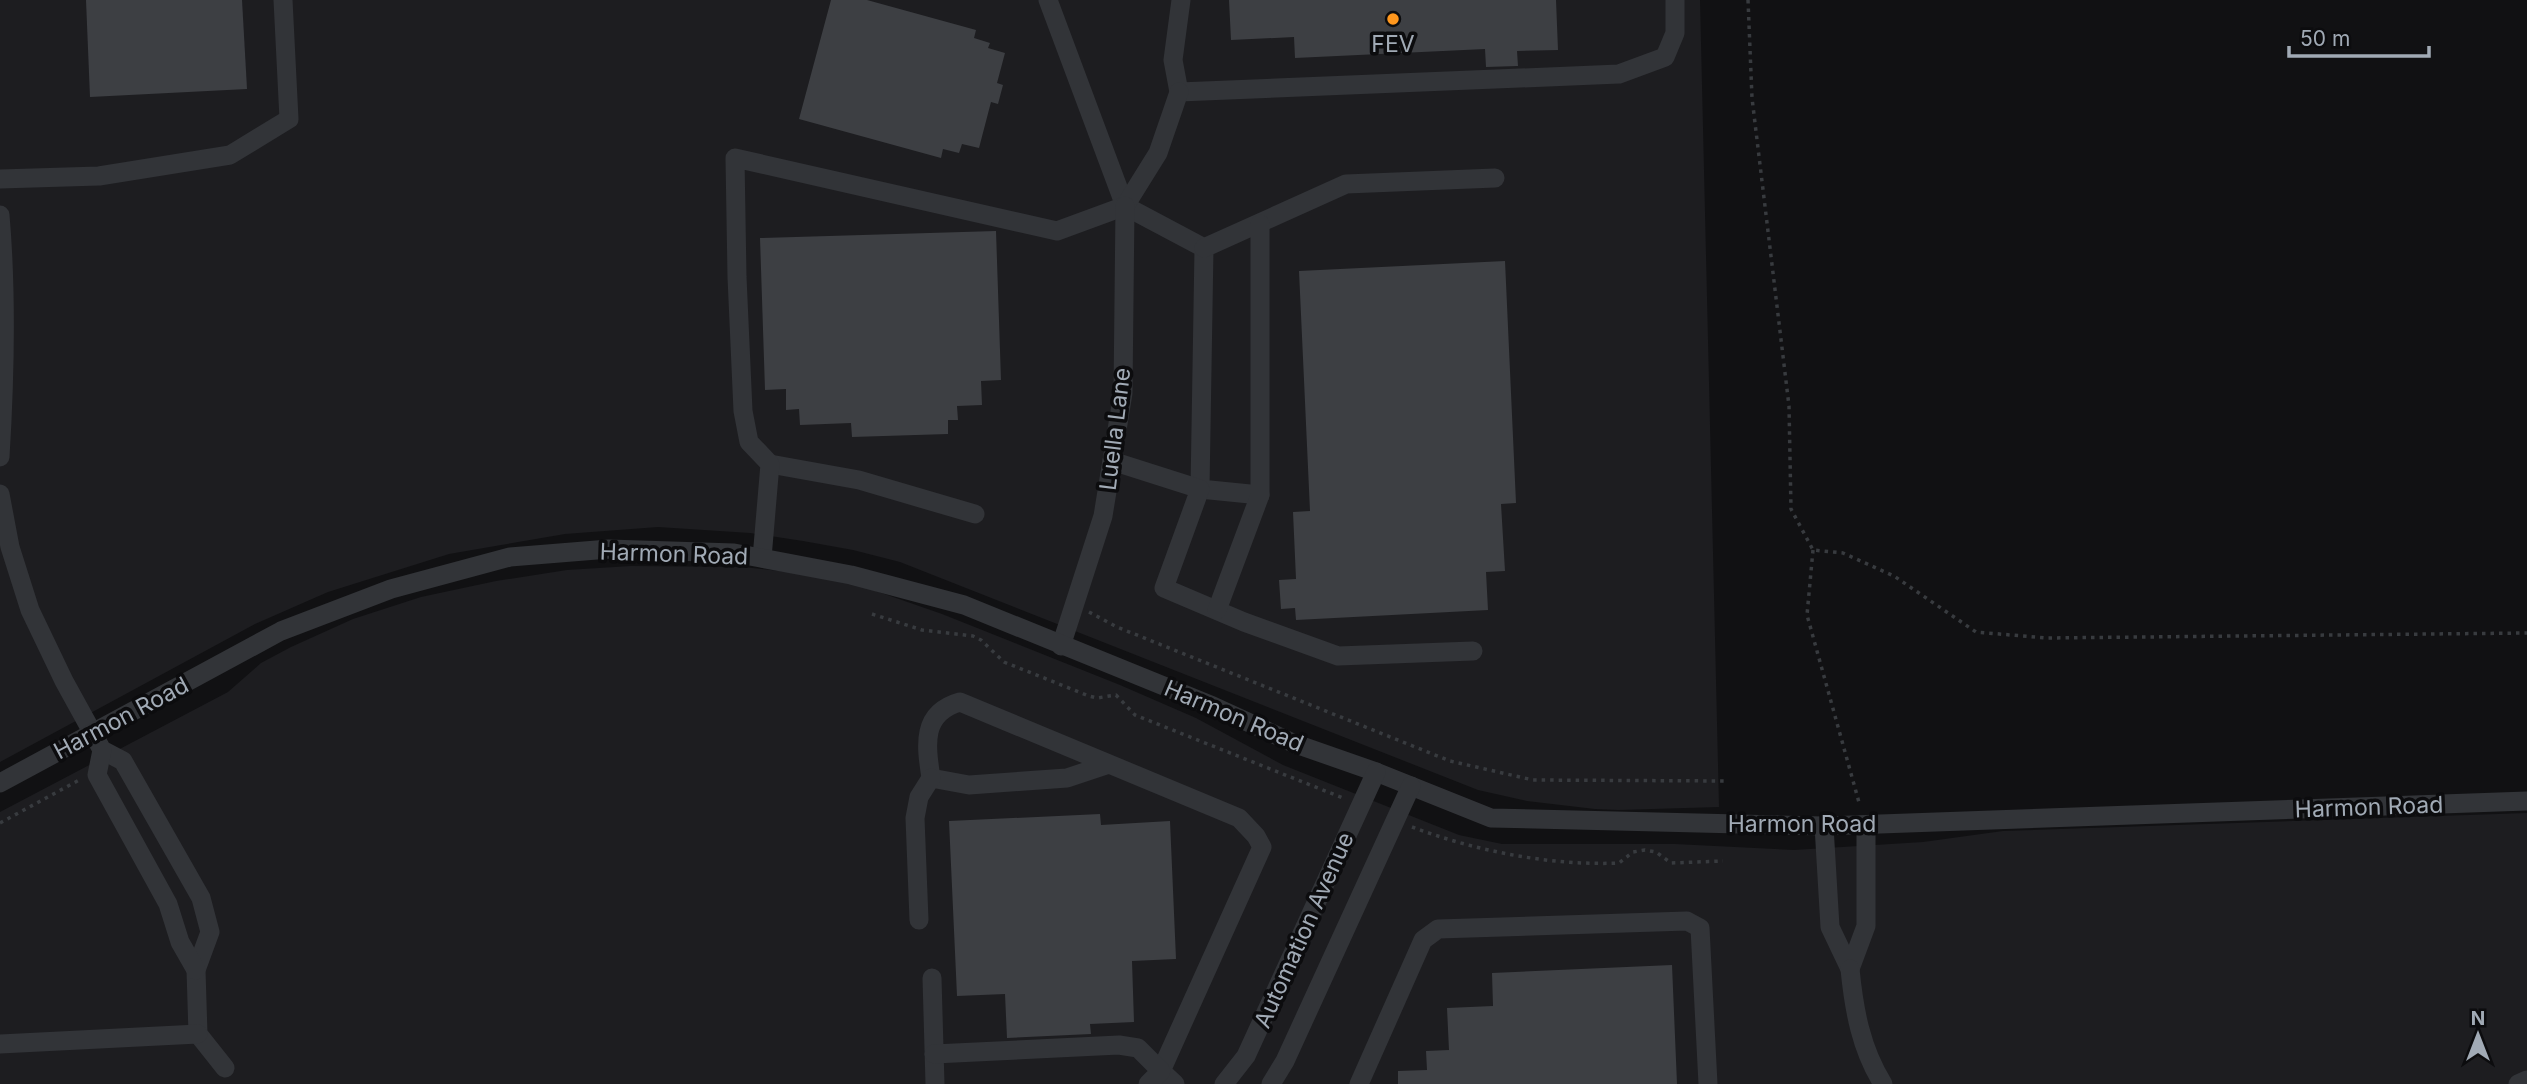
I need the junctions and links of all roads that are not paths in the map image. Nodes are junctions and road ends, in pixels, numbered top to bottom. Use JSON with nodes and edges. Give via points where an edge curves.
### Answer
{"nodes":[{"id":1,"x":283,"y":0,"type":"edge"},
{"id":2,"x":1181,"y":0,"type":"edge"},
{"id":3,"x":1675,"y":0,"type":"edge"},
{"id":4,"x":1045,"y":1,"type":"edge"},
{"id":5,"x":1179,"y":92,"type":"junction"},
{"id":6,"x":1495,"y":178,"type":"dead end"},
{"id":7,"x":0,"y":179,"type":"edge"},
{"id":8,"x":1125,"y":206,"type":"junction"},
{"id":9,"x":0,"y":215,"type":"edge"},
{"id":10,"x":1260,"y":224,"type":"junction"},
{"id":11,"x":1204,"y":248,"type":"junction"},
{"id":12,"x":1,"y":422,"type":"edge"},
{"id":13,"x":0,"y":457,"type":"edge"},
{"id":14,"x":1112,"y":461,"type":"junction"},
{"id":15,"x":770,"y":464,"type":"junction"},
{"id":16,"x":1200,"y":489,"type":"junction"},
{"id":17,"x":0,"y":495,"type":"edge"},
{"id":18,"x":1260,"y":495,"type":"junction"},
{"id":19,"x":975,"y":514,"type":"dead end"},
{"id":20,"x":6,"y":554,"type":"edge"},
{"id":21,"x":762,"y":558,"type":"junction"},
{"id":22,"x":1217,"y":610,"type":"junction"},
{"id":23,"x":1061,"y":646,"type":"junction"},
{"id":24,"x":1473,"y":651,"type":"dead end"},
{"id":25,"x":98,"y":751,"type":"junction"},
{"id":26,"x":1109,"y":764,"type":"junction"},
{"id":27,"x":1376,"y":772,"type":"junction"},
{"id":28,"x":931,"y":778,"type":"junction"},
{"id":29,"x":0,"y":783,"type":"edge"},
{"id":30,"x":1411,"y":786,"type":"junction"},
{"id":31,"x":2527,"y":801,"type":"edge"},
{"id":32,"x":1866,"y":825,"type":"junction"},
{"id":33,"x":1824,"y":827,"type":"junction"},
{"id":34,"x":919,"y":920,"type":"dead end"},
{"id":35,"x":1850,"y":969,"type":"junction"},
{"id":36,"x":196,"y":970,"type":"junction"},
{"id":37,"x":932,"y":978,"type":"dead end"},
{"id":38,"x":198,"y":1034,"type":"junction"},
{"id":39,"x":0,"y":1044,"type":"edge"},
{"id":40,"x":934,"y":1054,"type":"junction"},
{"id":41,"x":225,"y":1068,"type":"dead end"},
{"id":42,"x":1162,"y":1080,"type":"edge"},
{"id":43,"x":2527,"y":1080,"type":"edge"},
{"id":44,"x":935,"y":1084,"type":"edge"},
{"id":45,"x":1224,"y":1084,"type":"edge"},
{"id":46,"x":1271,"y":1084,"type":"edge"},
{"id":47,"x":1359,"y":1084,"type":"edge"},
{"id":48,"x":1708,"y":1084,"type":"edge"},
{"id":49,"x":1883,"y":1084,"type":"edge"},
{"id":50,"x":2518,"y":1084,"type":"edge"}],
"edges":[{"from":1,"to":7,"type":"street","via":[[289,119],[230,155],[99,176]]},
{"from":2,"to":5,"type":"street","via":[[1173,60]]},
{"from":3,"to":5,"type":"street","via":[[1675,33],[1664,57],[1619,74]]},
{"from":4,"to":8,"type":"street"},
{"from":5,"to":8,"type":"street","via":[[1158,153]]},
{"from":6,"to":10,"type":"street","via":[[1346,184]]},
{"from":8,"to":11,"type":"street"},
{"from":8,"to":14,"type":"street","name":"Luella Lane","via":[[1123,393]]},
{"from":8,"to":15,"type":"street","via":[[1057,231],[735,158],[743,411],[749,442]]},
{"from":9,"to":12,"type":"street","via":[[5,276]]},
{"from":10,"to":11,"type":"street"},
{"from":10,"to":18,"type":"street"},
{"from":11,"to":16,"type":"street"},
{"from":12,"to":13,"type":"street"},
{"from":14,"to":16,"type":"street"},
{"from":14,"to":23,"type":"street","name":"Luella Lane","via":[[1103,516]]},
{"from":15,"to":19,"type":"street","via":[[859,480]]},
{"from":15,"to":21,"type":"street"},
{"from":16,"to":18,"type":"street"},
{"from":16,"to":22,"type":"street","via":[[1164,588]]},
{"from":17,"to":20,"type":"street"},
{"from":18,"to":22,"type":"street"},
{"from":20,"to":25,"type":"street"},
{"from":21,"to":23,"type":"street","name":"Harmon Road","via":[[851,575],[964,605]]},
{"from":21,"to":25,"type":"street","name":"Harmon Road","via":[[609,549],[510,557],[391,589],[281,631]]},
{"from":22,"to":24,"type":"street","via":[[1338,656]]},
{"from":23,"to":27,"type":"street","name":"Harmon Road","via":[[1293,743]]},
{"from":25,"to":29,"type":"street","name":"Harmon Road"},
{"from":25,"to":36,"type":"street","via":[[97,775],[168,904],[180,942]]},
{"from":25,"to":36,"type":"street","via":[[123,761],[201,898],[210,932]]},
{"from":26,"to":28,"type":"street","via":[[1067,778],[969,785]]},
{"from":26,"to":28,"type":"street","via":[[960,702],[945,706],[931,722],[927,751]]},
{"from":26,"to":42,"type":"street","via":[[1239,818],[1262,847]]},
{"from":27,"to":30,"type":"street","name":"Harmon Road"},
{"from":27,"to":45,"type":"street","name":"Automation Avenue","via":[[1246,1056]]},
{"from":28,"to":34,"type":"street","via":[[919,797],[915,818]]},
{"from":30,"to":33,"type":"street","name":"Harmon Road","via":[[1491,818]]},
{"from":30,"to":46,"type":"street","name":"Automation Avenue"},
{"from":31,"to":32,"type":"street","name":"Harmon Road"},
{"from":32,"to":33,"type":"street","name":"Harmon Road"},
{"from":32,"to":35,"type":"street","via":[[1866,926]]},
{"from":33,"to":35,"type":"street","via":[[1830,928]]},
{"from":35,"to":49,"type":"street","via":[[1858,1027]]},
{"from":36,"to":38,"type":"street"},
{"from":37,"to":40,"type":"street"},
{"from":38,"to":39,"type":"street"},
{"from":38,"to":41,"type":"street"},
{"from":40,"to":42,"type":"street","via":[[1119,1045],[1138,1048]]},
{"from":40,"to":44,"type":"street"},
{"from":43,"to":50,"type":"street"},
{"from":47,"to":48,"type":"street","via":[[1423,940],[1438,929],[1687,921],[1700,928]]}]}
